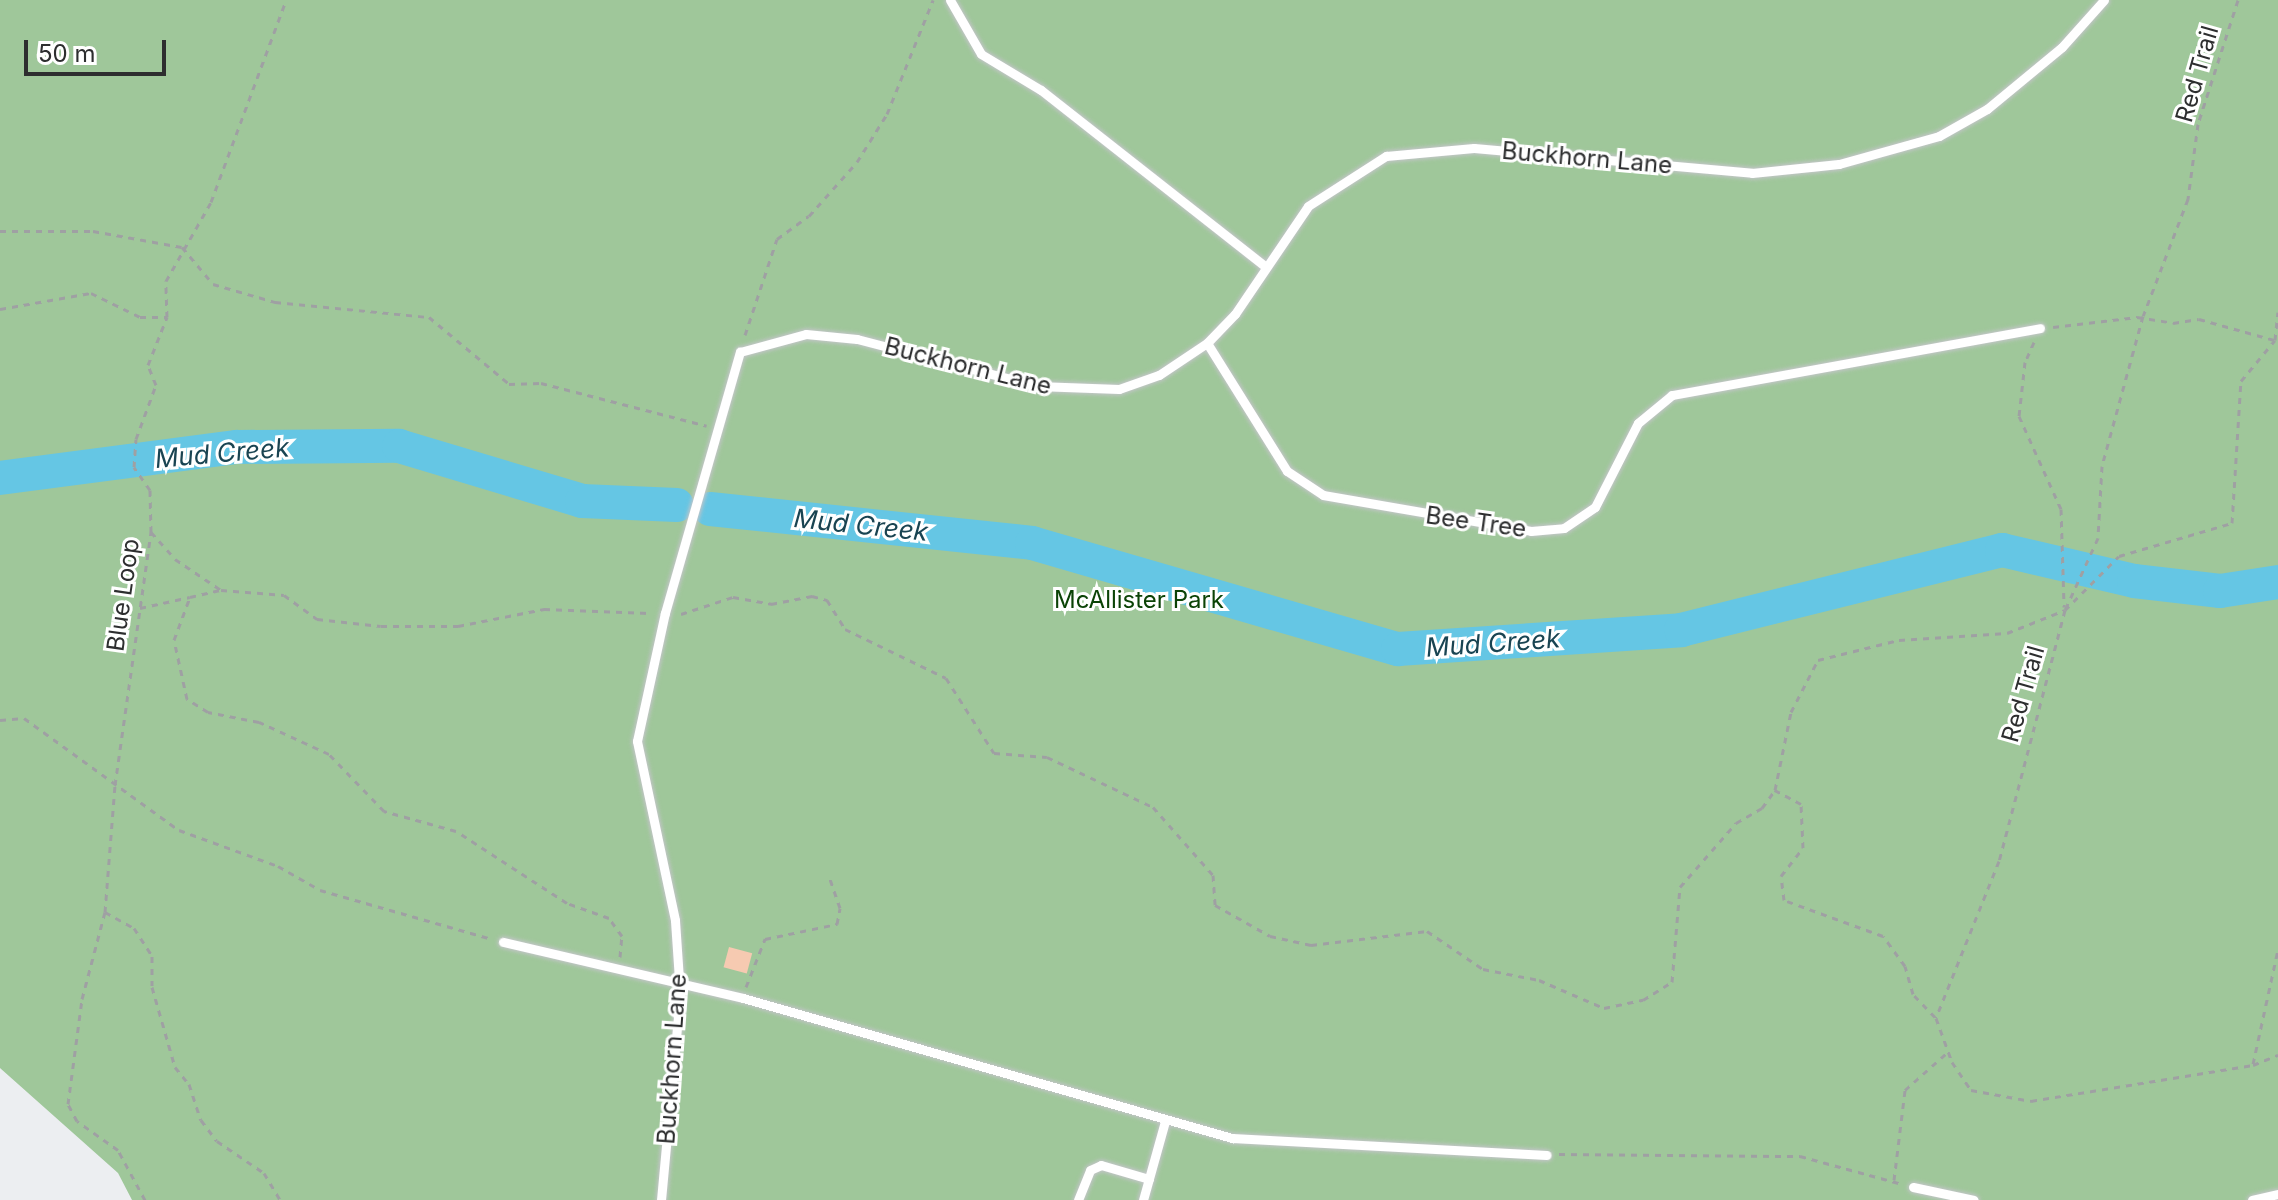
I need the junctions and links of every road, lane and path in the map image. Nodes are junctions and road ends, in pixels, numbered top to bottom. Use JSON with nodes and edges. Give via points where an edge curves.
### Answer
{"nodes":[{"id":1,"x":286,"y":0,"type":"edge"},
{"id":2,"x":933,"y":0,"type":"edge"},
{"id":3,"x":950,"y":0,"type":"edge"},
{"id":4,"x":2104,"y":0,"type":"edge"},
{"id":5,"x":2238,"y":0,"type":"edge"},
{"id":6,"x":0,"y":231,"type":"edge"},
{"id":7,"x":182,"y":247,"type":"junction"},
{"id":8,"x":1266,"y":267,"type":"junction"},
{"id":9,"x":0,"y":309,"type":"edge"},
{"id":10,"x":2278,"y":312,"type":"edge"},
{"id":11,"x":2143,"y":316,"type":"junction"},
{"id":12,"x":167,"y":317,"type":"junction"},
{"id":13,"x":2040,"y":328,"type":"junction"},
{"id":14,"x":2276,"y":341,"type":"edge"},
{"id":15,"x":1207,"y":343,"type":"junction"},
{"id":16,"x":740,"y":352,"type":"junction"},
{"id":17,"x":714,"y":428,"type":"junction"},
{"id":18,"x":151,"y":532,"type":"junction"},
{"id":19,"x":221,"y":590,"type":"junction"},
{"id":20,"x":190,"y":597,"type":"junction"},
{"id":21,"x":140,"y":608,"type":"junction"},
{"id":22,"x":2065,"y":610,"type":"junction"},
{"id":23,"x":665,"y":613,"type":"junction"},
{"id":24,"x":0,"y":720,"type":"edge"},
{"id":25,"x":115,"y":785,"type":"junction"},
{"id":26,"x":1775,"y":790,"type":"junction"},
{"id":27,"x":830,"y":879,"type":"dead end"},
{"id":28,"x":105,"y":912,"type":"junction"},
{"id":29,"x":503,"y":942,"type":"joint"},
{"id":30,"x":2278,"y":949,"type":"edge"},
{"id":31,"x":619,"y":969,"type":"junction"},
{"id":32,"x":680,"y":984,"type":"junction"},
{"id":33,"x":743,"y":998,"type":"junction"},
{"id":34,"x":1936,"y":1018,"type":"junction"},
{"id":35,"x":1948,"y":1052,"type":"junction"},
{"id":36,"x":2278,"y":1055,"type":"edge"},
{"id":37,"x":2253,"y":1065,"type":"junction"},
{"id":38,"x":1165,"y":1121,"type":"junction"},
{"id":39,"x":1547,"y":1155,"type":"joint"},
{"id":40,"x":1149,"y":1179,"type":"junction"},
{"id":41,"x":1893,"y":1181,"type":"junction"},
{"id":42,"x":1913,"y":1187,"type":"joint"},
{"id":43,"x":2278,"y":1194,"type":"edge"},
{"id":44,"x":145,"y":1200,"type":"edge"},
{"id":45,"x":280,"y":1200,"type":"edge"},
{"id":46,"x":661,"y":1200,"type":"edge"},
{"id":47,"x":1078,"y":1200,"type":"edge"},
{"id":48,"x":1143,"y":1200,"type":"edge"},
{"id":49,"x":1974,"y":1200,"type":"edge"},
{"id":50,"x":2252,"y":1200,"type":"edge"}],
"edges":[{"from":1,"to":7,"type":"path","name":"Blue Loop","via":[[211,202]]},
{"from":2,"to":16,"type":"path","via":[[887,114],[857,162],[809,216],[777,239]]},
{"from":3,"to":8,"type":"lane","via":[[981,54],[1041,90]]},
{"from":4,"to":8,"type":"lane","name":"Buckhorn Lane","via":[[2019,87],[1939,136],[1839,164],[1752,173],[1474,148],[1408,150],[1326,190]]},
{"from":5,"to":11,"type":"path","name":"Red Trail","via":[[2198,124],[2188,199]]},
{"from":6,"to":7,"type":"path","via":[[93,231]]},
{"from":7,"to":12,"type":"path","name":"Blue Loop","via":[[166,281]]},
{"from":7,"to":17,"type":"path","via":[[213,284],[275,302],[429,317],[509,384],[541,383]]},
{"from":8,"to":15,"type":"lane","name":"Buckhorn Lane"},
{"from":9,"to":12,"type":"path","via":[[91,293],[140,317]]},
{"from":10,"to":14,"type":"path"},
{"from":11,"to":13,"type":"path"},
{"from":11,"to":14,"type":"path","via":[[2212,320]]},
{"from":11,"to":22,"type":"path","name":"Red Trail","via":[[2102,466],[2098,538]]},
{"from":12,"to":18,"type":"path","name":"Blue Loop","via":[[148,365],[156,385],[136,439],[134,467],[150,490]]},
{"from":13,"to":15,"type":"lane","name":"Bee Tree","via":[[1672,395],[1638,423],[1595,507],[1564,528],[1531,531],[1323,495],[1287,471]]},
{"from":13,"to":22,"type":"path","via":[[2025,362],[2019,416],[2061,509]]},
{"from":14,"to":22,"type":"path","via":[[2241,381],[2232,523],[2119,556]]},
{"from":15,"to":16,"type":"lane","name":"Buckhorn Lane","via":[[1159,375],[1104,390],[1037,386],[857,339],[806,334]]},
{"from":16,"to":17,"type":"lane","name":"Buckhorn Lane"},
{"from":17,"to":23,"type":"lane","name":"Buckhorn Lane"},
{"from":18,"to":19,"type":"path","via":[[197,577]]},
{"from":18,"to":21,"type":"path","name":"Blue Loop"},
{"from":19,"to":20,"type":"path"},
{"from":19,"to":23,"type":"path","via":[[284,595],[317,619],[381,626],[458,626],[544,609]]},
{"from":20,"to":21,"type":"path"},
{"from":20,"to":31,"type":"path","via":[[174,640],[187,699],[208,712],[259,722],[329,754],[384,811],[456,831],[567,903],[609,918],[622,936]]},
{"from":21,"to":25,"type":"path","name":"Blue Loop"},
{"from":22,"to":26,"type":"path","via":[[2007,633],[1899,640],[1818,660],[1791,712]]},
{"from":22,"to":34,"type":"path","name":"Red Trail","via":[[1999,861]]},
{"from":23,"to":26,"type":"path","via":[[695,614],[733,597],[771,604],[812,596],[827,600],[845,629],[946,678],[994,753],[1047,757],[1153,807],[1213,875],[1215,905],[1270,936],[1311,945],[1427,931],[1483,969],[1539,980],[1604,1008],[1643,1000],[1672,982],[1680,887],[1736,823],[1762,808]]},
{"from":23,"to":32,"type":"lane","name":"Buckhorn Lane","via":[[637,741],[675,920]]},
{"from":24,"to":25,"type":"path","via":[[24,718]]},
{"from":25,"to":28,"type":"path","name":"Blue Loop"},
{"from":25,"to":29,"type":"path","via":[[179,830],[278,866],[320,890]]},
{"from":26,"to":34,"type":"path","via":[[1801,804],[1803,848],[1781,876],[1784,900],[1883,936],[1905,966],[1913,994]]},
{"from":27,"to":33,"type":"path","via":[[840,908],[837,924],[765,939],[756,948]]},
{"from":28,"to":44,"type":"path","name":"Blue Loop","via":[[82,999],[68,1104],[77,1121],[118,1150]]},
{"from":28,"to":45,"type":"path","via":[[134,928],[152,956],[152,987],[175,1067],[189,1084],[201,1120],[217,1141],[264,1173]]},
{"from":29,"to":31,"type":"lane"},
{"from":30,"to":37,"type":"path"},
{"from":31,"to":32,"type":"lane"},
{"from":32,"to":33,"type":"lane"},
{"from":32,"to":46,"type":"lane","name":"Buckhorn Lane"},
{"from":33,"to":38,"type":"lane"},
{"from":34,"to":35,"type":"path"},
{"from":35,"to":37,"type":"path","via":[[1971,1090],[2031,1101]]},
{"from":35,"to":41,"type":"path","via":[[1905,1090]]},
{"from":36,"to":37,"type":"path"},
{"from":38,"to":39,"type":"lane","via":[[1292,1146]]},
{"from":38,"to":40,"type":"lane"},
{"from":39,"to":41,"type":"path","via":[[1800,1156]]},
{"from":40,"to":47,"type":"lane","via":[[1101,1165],[1090,1170]]},
{"from":40,"to":48,"type":"lane"},
{"from":41,"to":42,"type":"path"},
{"from":42,"to":49,"type":"lane"},
{"from":43,"to":50,"type":"lane"}]}
